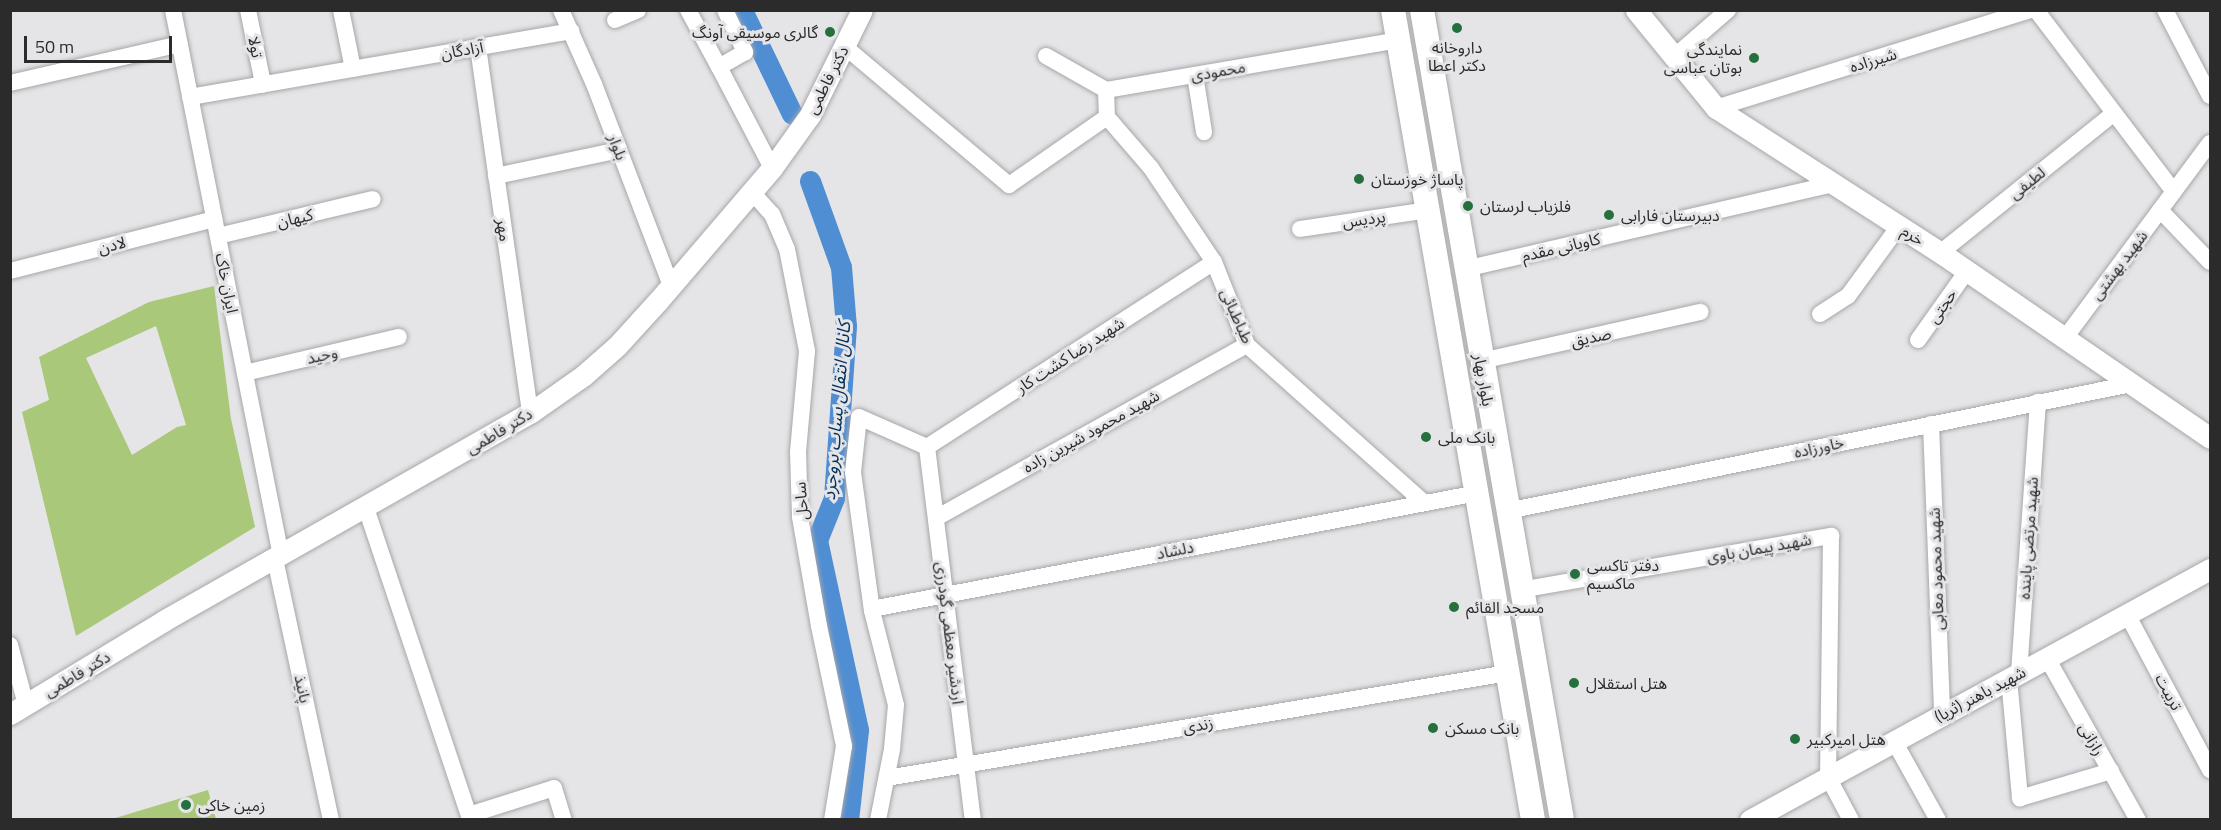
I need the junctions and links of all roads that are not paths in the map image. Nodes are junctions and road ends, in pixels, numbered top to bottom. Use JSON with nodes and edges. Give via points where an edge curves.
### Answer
{"nodes":[{"id":1,"x":173,"y":10,"type":"edge"},
{"id":2,"x":248,"y":10,"type":"edge"},
{"id":3,"x":341,"y":10,"type":"edge"},
{"id":4,"x":561,"y":10,"type":"edge"},
{"id":5,"x":638,"y":10,"type":"edge"},
{"id":6,"x":688,"y":10,"type":"edge"},
{"id":7,"x":725,"y":10,"type":"edge"},
{"id":8,"x":862,"y":10,"type":"edge"},
{"id":9,"x":1393,"y":10,"type":"edge"},
{"id":10,"x":1422,"y":10,"type":"edge"},
{"id":11,"x":1636,"y":10,"type":"edge"},
{"id":12,"x":1728,"y":10,"type":"edge"},
{"id":13,"x":2030,"y":10,"type":"edge"},
{"id":14,"x":2036,"y":10,"type":"edge"},
{"id":15,"x":2165,"y":10,"type":"edge"},
{"id":16,"x":615,"y":20,"type":"dead end"},
{"id":17,"x":571,"y":31,"type":"junction"},
{"id":18,"x":1398,"y":40,"type":"junction"},
{"id":19,"x":180,"y":44,"type":"junction"},
{"id":20,"x":844,"y":46,"type":"junction"},
{"id":21,"x":478,"y":47,"type":"junction"},
{"id":22,"x":1046,"y":57,"type":"dead end"},
{"id":23,"x":1674,"y":57,"type":"junction"},
{"id":24,"x":719,"y":67,"type":"junction"},
{"id":25,"x":353,"y":69,"type":"junction"},
{"id":26,"x":1195,"y":75,"type":"junction"},
{"id":27,"x":10,"y":83,"type":"edge"},
{"id":28,"x":263,"y":84,"type":"junction"},
{"id":29,"x":1106,"y":90,"type":"junction"},
{"id":30,"x":2211,"y":96,"type":"edge"},
{"id":31,"x":190,"y":97,"type":"junction"},
{"id":32,"x":1716,"y":108,"type":"junction"},
{"id":33,"x":2114,"y":113,"type":"junction"},
{"id":34,"x":1107,"y":117,"type":"junction"},
{"id":35,"x":1204,"y":132,"type":"dead end"},
{"id":36,"x":2211,"y":143,"type":"edge"},
{"id":37,"x":619,"y":150,"type":"junction"},
{"id":38,"x":772,"y":168,"type":"junction"},
{"id":39,"x":496,"y":176,"type":"junction"},
{"id":40,"x":1833,"y":184,"type":"junction"},
{"id":41,"x":752,"y":190,"type":"junction"},
{"id":42,"x":2174,"y":192,"type":"junction"},
{"id":43,"x":373,"y":199,"type":"dead end"},
{"id":44,"x":1428,"y":210,"type":"junction"},
{"id":45,"x":2160,"y":210,"type":"junction"},
{"id":46,"x":214,"y":219,"type":"junction"},
{"id":47,"x":1899,"y":226,"type":"junction"},
{"id":48,"x":1300,"y":229,"type":"dead end"},
{"id":49,"x":218,"y":236,"type":"junction"},
{"id":50,"x":1940,"y":253,"type":"junction"},
{"id":51,"x":1214,"y":262,"type":"junction"},
{"id":52,"x":2211,"y":262,"type":"edge"},
{"id":53,"x":1465,"y":269,"type":"junction"},
{"id":54,"x":10,"y":271,"type":"edge"},
{"id":55,"x":1967,"y":271,"type":"junction"},
{"id":56,"x":671,"y":286,"type":"junction"},
{"id":57,"x":1701,"y":312,"type":"dead end"},
{"id":58,"x":1820,"y":314,"type":"dead end"},
{"id":59,"x":399,"y":337,"type":"dead end"},
{"id":60,"x":2065,"y":338,"type":"junction"},
{"id":61,"x":1918,"y":340,"type":"dead end"},
{"id":62,"x":1247,"y":345,"type":"junction"},
{"id":63,"x":1481,"y":361,"type":"junction"},
{"id":64,"x":245,"y":373,"type":"junction"},
{"id":65,"x":2131,"y":384,"type":"junction"},
{"id":66,"x":2038,"y":402,"type":"junction"},
{"id":67,"x":530,"y":413,"type":"junction"},
{"id":68,"x":1931,"y":424,"type":"junction"},
{"id":69,"x":2211,"y":438,"type":"edge"},
{"id":70,"x":927,"y":447,"type":"junction"},
{"id":71,"x":1478,"y":493,"type":"junction"},
{"id":72,"x":1423,"y":502,"type":"junction"},
{"id":73,"x":366,"y":508,"type":"junction"},
{"id":74,"x":1507,"y":511,"type":"junction"},
{"id":75,"x":936,"y":518,"type":"junction"},
{"id":76,"x":278,"y":558,"type":"junction"},
{"id":77,"x":2209,"y":575,"type":"edge"},
{"id":78,"x":1520,"y":590,"type":"junction"},
{"id":79,"x":945,"y":594,"type":"junction"},
{"id":80,"x":872,"y":609,"type":"junction"},
{"id":81,"x":2127,"y":614,"type":"junction"},
{"id":82,"x":10,"y":645,"type":"edge"},
{"id":83,"x":2047,"y":658,"type":"junction"},
{"id":84,"x":1508,"y":673,"type":"junction"},
{"id":85,"x":2014,"y":676,"type":"junction"},
{"id":86,"x":18,"y":709,"type":"edge"},
{"id":87,"x":1942,"y":715,"type":"junction"},
{"id":88,"x":1894,"y":741,"type":"junction"},
{"id":89,"x":966,"y":765,"type":"junction"},
{"id":90,"x":2211,"y":770,"type":"edge"},
{"id":91,"x":2111,"y":771,"type":"junction"},
{"id":92,"x":1828,"y":777,"type":"junction"},
{"id":93,"x":887,"y":778,"type":"junction"},
{"id":94,"x":331,"y":819,"type":"edge"},
{"id":95,"x":564,"y":819,"type":"edge"},
{"id":96,"x":832,"y":819,"type":"edge"},
{"id":97,"x":878,"y":819,"type":"edge"},
{"id":98,"x":973,"y":819,"type":"edge"},
{"id":99,"x":1533,"y":819,"type":"edge"},
{"id":100,"x":1562,"y":819,"type":"edge"},
{"id":101,"x":1750,"y":819,"type":"edge"},
{"id":102,"x":1851,"y":819,"type":"edge"},
{"id":103,"x":1938,"y":819,"type":"edge"},
{"id":104,"x":2138,"y":819,"type":"edge"}],
"edges":[{"from":1,"to":19,"type":"street","name":"ایران خاک"},
{"from":2,"to":28,"type":"street","name":"تولا"},
{"from":3,"to":25,"type":"street"},
{"from":4,"to":17,"type":"street","name":"بلوار"},
{"from":5,"to":16,"type":"street"},
{"from":6,"to":24,"type":"street"},
{"from":7,"to":24,"type":"street","via":[[745,52]]},
{"from":8,"to":20,"type":"street","name":"دکتر فاطمی"},
{"from":9,"to":18,"type":"main road","name":"بلوار بهار"},
{"from":10,"to":53,"type":"main road","name":"بلوار بهار"},
{"from":11,"to":23,"type":"street","name":"خرم"},
{"from":12,"to":23,"type":"street"},
{"from":13,"to":32,"type":"street","name":"شیرزاده"},
{"from":14,"to":33,"type":"street"},
{"from":15,"to":30,"type":"street"},
{"from":17,"to":21,"type":"street","name":"آزادگان"},
{"from":17,"to":37,"type":"street","name":"بلوار"},
{"from":18,"to":26,"type":"street","name":"محمودی"},
{"from":18,"to":44,"type":"main road","name":"بلوار بهار"},
{"from":19,"to":27,"type":"street"},
{"from":19,"to":31,"type":"street","name":"ایران خاک"},
{"from":20,"to":34,"type":"street","via":[[1009,185]]},
{"from":20,"to":38,"type":"street","name":"دکتر فاطمی","via":[[810,115]]},
{"from":21,"to":25,"type":"street","name":"آزادگان"},
{"from":21,"to":39,"type":"street","name":"مهر"},
{"from":22,"to":29,"type":"street"},
{"from":23,"to":32,"type":"street","name":"خرم"},
{"from":24,"to":38,"type":"street"},
{"from":25,"to":28,"type":"street","name":"آزادگان"},
{"from":26,"to":29,"type":"street","name":"محمودی"},
{"from":26,"to":35,"type":"street"},
{"from":28,"to":31,"type":"street","name":"آزادگان"},
{"from":29,"to":34,"type":"street"},
{"from":31,"to":46,"type":"street","name":"ایران خاک"},
{"from":32,"to":40,"type":"street","name":"خرم"},
{"from":33,"to":42,"type":"street"},
{"from":33,"to":50,"type":"street","name":"لطیفی"},
{"from":34,"to":51,"type":"street","name":"طباطبائی","via":[[1151,168]]},
{"from":36,"to":42,"type":"street","name":"شهید بهشتی"},
{"from":37,"to":39,"type":"street"},
{"from":37,"to":56,"type":"street","name":"بلوار"},
{"from":38,"to":41,"type":"street","name":"دکتر فاطمی"},
{"from":39,"to":67,"type":"street","name":"مهر"},
{"from":40,"to":47,"type":"street","name":"خرم"},
{"from":40,"to":53,"type":"street","name":"کاویانی مقدم"},
{"from":41,"to":56,"type":"street","name":"دکتر فاطمی"},
{"from":41,"to":96,"type":"street","name":"ساحل","via":[[772,214],[787,249],[807,351],[798,452],[800,517],[844,746]]},
{"from":42,"to":45,"type":"street","name":"شهید بهشتی"},
{"from":43,"to":49,"type":"street","name":"کیهان"},
{"from":44,"to":48,"type":"street","name":"پردیس"},
{"from":44,"to":71,"type":"main road","name":"بلوار بهار"},
{"from":45,"to":52,"type":"street"},
{"from":45,"to":60,"type":"street","name":"شهید بهشتی"},
{"from":46,"to":49,"type":"street","name":"ایران خاک"},
{"from":46,"to":54,"type":"street","name":"لادن"},
{"from":47,"to":50,"type":"street","name":"خرم"},
{"from":47,"to":58,"type":"street","via":[[1848,296]]},
{"from":49,"to":64,"type":"street","name":"ایران خاک"},
{"from":50,"to":55,"type":"street","name":"خرم"},
{"from":51,"to":62,"type":"street","name":"طباطبائی"},
{"from":51,"to":70,"type":"street","name":"شهید رضا کشت کار"},
{"from":53,"to":63,"type":"main road","name":"بلوار بهار"},
{"from":55,"to":60,"type":"street","name":"خرم"},
{"from":55,"to":61,"type":"street","name":"حجتی"},
{"from":56,"to":67,"type":"street","name":"دکتر فاطمی","via":[[617,346]]},
{"from":57,"to":63,"type":"street","name":"صدیق"},
{"from":59,"to":64,"type":"street","name":"وحید"},
{"from":60,"to":65,"type":"street","name":"خرم"},
{"from":62,"to":72,"type":"street","name":"طباطبائی"},
{"from":62,"to":75,"type":"street","name":"شهید محمود شیرین زاده"},
{"from":63,"to":74,"type":"main road","name":"بلوار بهار"},
{"from":64,"to":76,"type":"street","name":"ایران خاک"},
{"from":65,"to":66,"type":"street","name":"خاورزاده"},
{"from":65,"to":69,"type":"street","name":"خرم"},
{"from":66,"to":68,"type":"street","name":"خاورزاده"},
{"from":66,"to":85,"type":"street","name":"شهید مرتضی پاینده"},
{"from":67,"to":73,"type":"street","name":"دکتر فاطمی"},
{"from":68,"to":74,"type":"street","name":"خاورزاده"},
{"from":68,"to":87,"type":"street","name":"شهید محمود معابی"},
{"from":70,"to":75,"type":"street","name":"اردشیر معظمی گودرزی"},
{"from":70,"to":80,"type":"street","via":[[859,417],[853,472]]},
{"from":71,"to":72,"type":"street","name":"دلشاد"},
{"from":71,"to":84,"type":"main road","name":"بلوار بهار"},
{"from":72,"to":79,"type":"street","name":"دلشاد"},
{"from":73,"to":76,"type":"street","name":"دکتر فاطمی"},
{"from":73,"to":95,"type":"street","via":[[469,815],[554,788]]},
{"from":74,"to":78,"type":"main road","name":"بلوار بهار"},
{"from":75,"to":79,"type":"street","name":"اردشیر معظمی گودرزی"},
{"from":76,"to":86,"type":"street","name":"دکتر فاطمی","via":[[165,620]]},
{"from":76,"to":94,"type":"street","name":"پانیذ"},
{"from":77,"to":81,"type":"street","name":"شهید باهنر (ثریا)"},
{"from":78,"to":92,"type":"street","name":"شهید پیمان باوی","via":[[1831,536]]},
{"from":78,"to":100,"type":"main road","name":"بلوار بهار"},
{"from":79,"to":80,"type":"street","name":"دلشاد"},
{"from":79,"to":89,"type":"street","name":"اردشیر معظمی گودرزی"},
{"from":80,"to":93,"type":"street","via":[[896,705]]},
{"from":81,"to":83,"type":"street","name":"شهید باهنر (ثریا)"},
{"from":81,"to":90,"type":"street","name":"تربیت"},
{"from":82,"to":86,"type":"street"},
{"from":83,"to":85,"type":"street","name":"شهید باهنر (ثریا)"},
{"from":83,"to":91,"type":"street","name":"رازانی"},
{"from":84,"to":89,"type":"street","name":"زندی"},
{"from":84,"to":99,"type":"main road","name":"بلوار بهار"},
{"from":85,"to":87,"type":"street","name":"شهید باهنر (ثریا)"},
{"from":85,"to":91,"type":"street","name":"شهید مرتضی پاینده","via":[[2020,798]]},
{"from":87,"to":88,"type":"street","name":"شهید باهنر (ثریا)"},
{"from":88,"to":92,"type":"street","name":"شهید باهنر (ثریا)"},
{"from":88,"to":103,"type":"street"},
{"from":89,"to":93,"type":"street","name":"زندی"},
{"from":89,"to":98,"type":"street","name":"اردشیر معظمی گودرزی"},
{"from":91,"to":104,"type":"street","name":"رازانی"},
{"from":92,"to":101,"type":"street","name":"شهید باهنر (ثریا)"},
{"from":92,"to":102,"type":"street"},
{"from":93,"to":97,"type":"street"}]}
